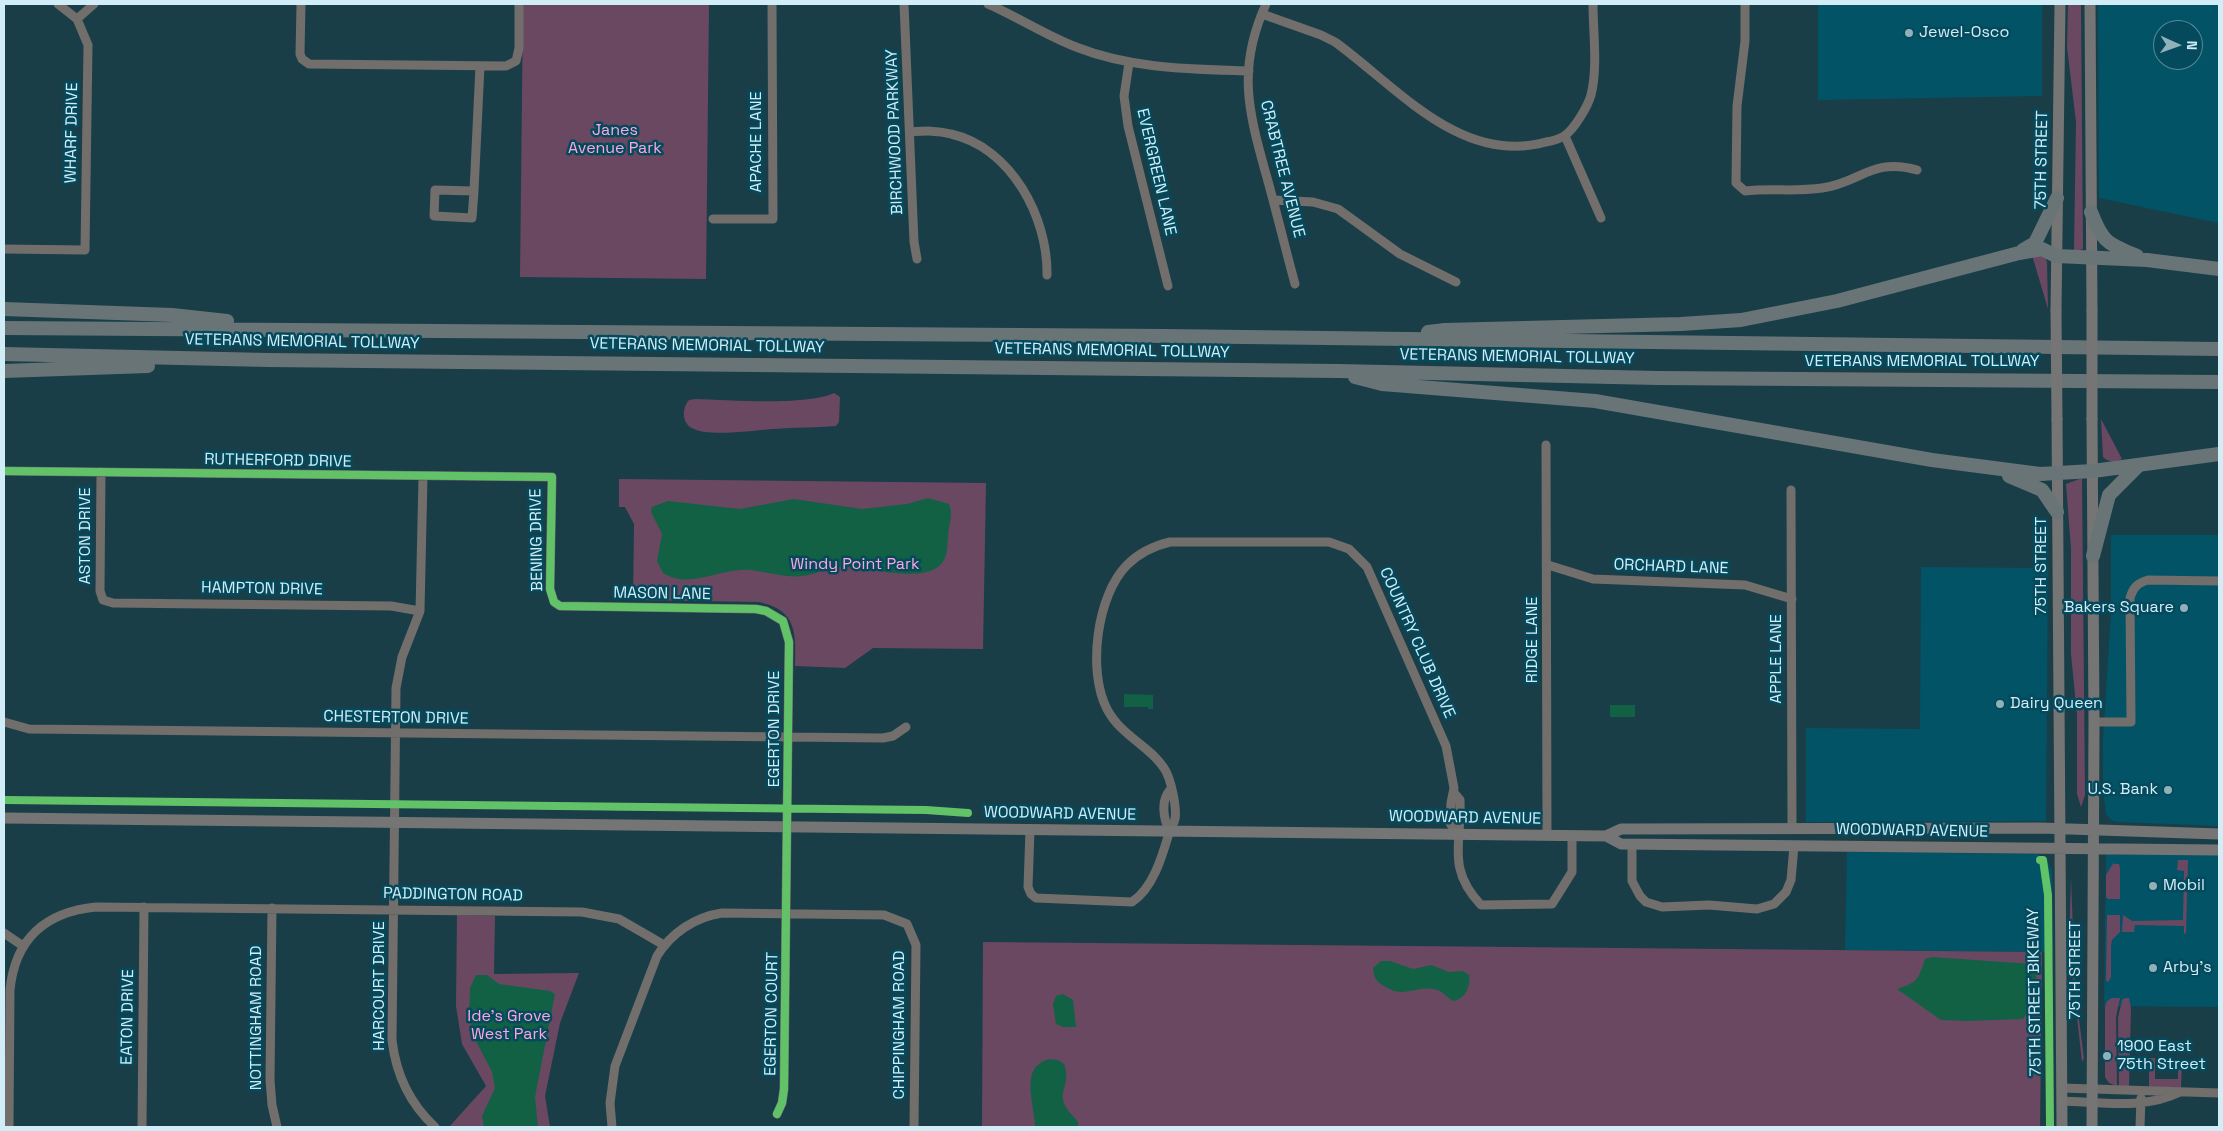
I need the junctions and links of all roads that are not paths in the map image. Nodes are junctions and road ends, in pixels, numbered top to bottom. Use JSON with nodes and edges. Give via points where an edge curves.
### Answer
{"nodes":[{"id":1,"x":58,"y":4,"type":"edge"},
{"id":2,"x":94,"y":4,"type":"edge"},
{"id":3,"x":301,"y":4,"type":"edge"},
{"id":4,"x":519,"y":4,"type":"edge"},
{"id":5,"x":772,"y":4,"type":"edge"},
{"id":6,"x":904,"y":4,"type":"edge"},
{"id":7,"x":988,"y":4,"type":"edge"},
{"id":8,"x":1266,"y":4,"type":"edge"},
{"id":9,"x":1593,"y":4,"type":"edge"},
{"id":10,"x":1745,"y":4,"type":"edge"},
{"id":11,"x":2060,"y":4,"type":"edge"},
{"id":12,"x":2090,"y":4,"type":"edge"},
{"id":13,"x":1262,"y":14,"type":"junction"},
{"id":14,"x":77,"y":19,"type":"junction"},
{"id":15,"x":1130,"y":63,"type":"junction"},
{"id":16,"x":480,"y":66,"type":"junction"},
{"id":17,"x":1249,"y":71,"type":"junction"},
{"id":18,"x":910,"y":132,"type":"junction"},
{"id":19,"x":1565,"y":136,"type":"junction"},
{"id":20,"x":1917,"y":170,"type":"dead end"},
{"id":21,"x":474,"y":191,"type":"junction"},
{"id":22,"x":2057,"y":198,"type":"junction"},
{"id":23,"x":1273,"y":200,"type":"junction"},
{"id":24,"x":2091,"y":212,"type":"junction"},
{"id":25,"x":1601,"y":218,"type":"dead end"},
{"id":26,"x":713,"y":219,"type":"dead end"},
{"id":27,"x":4,"y":249,"type":"edge"},
{"id":28,"x":2019,"y":253,"type":"junction"},
{"id":29,"x":2056,"y":256,"type":"junction"},
{"id":30,"x":2091,"y":258,"type":"junction"},
{"id":31,"x":917,"y":259,"type":"dead end"},
{"id":32,"x":2147,"y":260,"type":"junction"},
{"id":33,"x":2219,"y":269,"type":"edge"},
{"id":34,"x":1047,"y":275,"type":"dead end"},
{"id":35,"x":1456,"y":282,"type":"dead end"},
{"id":36,"x":1295,"y":284,"type":"dead end"},
{"id":37,"x":1168,"y":286,"type":"dead end"},
{"id":38,"x":4,"y":309,"type":"edge"},
{"id":39,"x":4,"y":328,"type":"edge"},
{"id":40,"x":290,"y":329,"type":"junction"},
{"id":41,"x":1382,"y":338,"type":"junction"},
{"id":42,"x":2219,"y":349,"type":"edge"},
{"id":43,"x":4,"y":354,"type":"edge"},
{"id":44,"x":268,"y":360,"type":"junction"},
{"id":45,"x":4,"y":371,"type":"edge"},
{"id":46,"x":1338,"y":371,"type":"junction"},
{"id":47,"x":2219,"y":382,"type":"edge"},
{"id":48,"x":1546,"y":445,"type":"dead end"},
{"id":49,"x":2219,"y":454,"type":"edge"},
{"id":50,"x":2139,"y":465,"type":"junction"},
{"id":51,"x":1989,"y":469,"type":"junction"},
{"id":52,"x":4,"y":471,"type":"edge"},
{"id":53,"x":2093,"y":471,"type":"junction"},
{"id":54,"x":101,"y":472,"type":"junction"},
{"id":55,"x":2058,"y":475,"type":"junction"},
{"id":56,"x":423,"y":477,"type":"junction"},
{"id":57,"x":552,"y":477,"type":"joint"},
{"id":58,"x":1791,"y":490,"type":"dead end"},
{"id":59,"x":2058,"y":512,"type":"junction"},
{"id":60,"x":2093,"y":556,"type":"junction"},
{"id":61,"x":1548,"y":565,"type":"junction"},
{"id":62,"x":2219,"y":581,"type":"edge"},
{"id":63,"x":1792,"y":599,"type":"junction"},
{"id":64,"x":104,"y":600,"type":"joint"},
{"id":65,"x":554,"y":602,"type":"joint"},
{"id":66,"x":420,"y":611,"type":"junction"},
{"id":67,"x":770,"y":612,"type":"joint"},
{"id":68,"x":4,"y":722,"type":"edge"},
{"id":69,"x":2094,"y":722,"type":"junction"},
{"id":70,"x":906,"y":727,"type":"dead end"},
{"id":71,"x":396,"y":733,"type":"junction"},
{"id":72,"x":789,"y":737,"type":"junction"},
{"id":73,"x":4,"y":818,"type":"edge"},
{"id":74,"x":395,"y":823,"type":"junction"},
{"id":75,"x":788,"y":827,"type":"junction"},
{"id":76,"x":1792,"y":828,"type":"junction"},
{"id":77,"x":2059,"y":829,"type":"junction"},
{"id":78,"x":1030,"y":830,"type":"junction"},
{"id":79,"x":2094,"y":830,"type":"junction"},
{"id":80,"x":1169,"y":831,"type":"junction"},
{"id":81,"x":2219,"y":834,"type":"edge"},
{"id":82,"x":1458,"y":835,"type":"junction"},
{"id":83,"x":1547,"y":836,"type":"junction"},
{"id":84,"x":1572,"y":836,"type":"junction"},
{"id":85,"x":1606,"y":836,"type":"junction"},
{"id":86,"x":1632,"y":844,"type":"junction"},
{"id":87,"x":1794,"y":846,"type":"junction"},
{"id":88,"x":2060,"y":849,"type":"junction"},
{"id":89,"x":2093,"y":849,"type":"junction"},
{"id":90,"x":2219,"y":850,"type":"edge"},
{"id":91,"x":144,"y":907,"type":"junction"},
{"id":92,"x":272,"y":908,"type":"junction"},
{"id":93,"x":394,"y":909,"type":"junction"},
{"id":94,"x":786,"y":914,"type":"junction"},
{"id":95,"x":4,"y":933,"type":"edge"},
{"id":96,"x":664,"y":945,"type":"junction"},
{"id":97,"x":23,"y":946,"type":"junction"},
{"id":98,"x":2062,"y":1088,"type":"junction"},
{"id":99,"x":2092,"y":1089,"type":"junction"},
{"id":100,"x":2142,"y":1091,"type":"junction"},
{"id":101,"x":2180,"y":1092,"type":"junction"},
{"id":102,"x":2219,"y":1092,"type":"edge"},
{"id":103,"x":2062,"y":1101,"type":"junction"},
{"id":104,"x":2092,"y":1102,"type":"junction"},
{"id":105,"x":2141,"y":1102,"type":"junction"},
{"id":106,"x":777,"y":1114,"type":"dead end"},
{"id":107,"x":9,"y":1127,"type":"edge"},
{"id":108,"x":142,"y":1127,"type":"edge"},
{"id":109,"x":277,"y":1127,"type":"edge"},
{"id":110,"x":434,"y":1127,"type":"edge"},
{"id":111,"x":612,"y":1127,"type":"edge"},
{"id":112,"x":914,"y":1127,"type":"edge"},
{"id":113,"x":2062,"y":1127,"type":"edge"},
{"id":114,"x":2092,"y":1127,"type":"edge"},
{"id":115,"x":2140,"y":1127,"type":"edge"}],
"edges":[{"from":1,"to":14,"type":"street"},
{"from":2,"to":14,"type":"street"},
{"from":3,"to":16,"type":"street","via":[[300,54],[310,64]]},
{"from":4,"to":16,"type":"street","via":[[516,61],[506,66]]},
{"from":5,"to":26,"type":"street","name":"APACHE LANE","via":[[773,219]]},
{"from":6,"to":18,"type":"street","name":"BIRCHWOOD PARKWAY"},
{"from":7,"to":15,"type":"street","via":[[1076,47]]},
{"from":8,"to":13,"type":"street","name":"CRABTREE AVENUE"},
{"from":9,"to":19,"type":"street","via":[[1591,94],[1584,112]]},
{"from":10,"to":20,"type":"street","via":[[1745,41],[1737,106],[1736,182],[1740,188],[1745,191],[1820,189],[1876,167],[1904,166]]},
{"from":11,"to":22,"type":"main road","name":"75TH STREET"},
{"from":12,"to":24,"type":"main road","name":"75TH STREET"},
{"from":13,"to":17,"type":"street","name":"CRABTREE AVENUE","via":[[1253,42]]},
{"from":13,"to":19,"type":"street","via":[[1335,42],[1428,116],[1458,133],[1482,141],[1512,145],[1538,144]]},
{"from":14,"to":27,"type":"street","name":"WHARF DRIVE","via":[[88,45],[85,250]]},
{"from":15,"to":17,"type":"street","via":[[1176,69]]},
{"from":15,"to":37,"type":"street","name":"EVERGREEN LANE","via":[[1124,96],[1128,126]]},
{"from":16,"to":21,"type":"street"},
{"from":17,"to":23,"type":"street","name":"CRABTREE AVENUE","via":[[1248,106]]},
{"from":18,"to":31,"type":"street","name":"BIRCHWOOD PARKWAY"},
{"from":18,"to":34,"type":"street","via":[[953,134],[976,144],[1003,164],[1039,220],[1047,252]]},
{"from":19,"to":25,"type":"street"},
{"from":21,"to":21,"type":"street","via":[[435,190],[434,216],[472,218]]},
{"from":22,"to":28,"type":"highway","via":[[2035,243]]},
{"from":22,"to":29,"type":"main road","name":"75TH STREET"},
{"from":23,"to":35,"type":"street","via":[[1313,202],[1338,210],[1400,254]]},
{"from":23,"to":36,"type":"street","name":"CRABTREE AVENUE"},
{"from":24,"to":30,"type":"main road","name":"75TH STREET"},
{"from":24,"to":32,"type":"highway","via":[[2107,242]]},
{"from":28,"to":29,"type":"highway","via":[[2042,250]]},
{"from":28,"to":41,"type":"highway","via":[[1837,302],[1741,320],[1445,330]]},
{"from":29,"to":30,"type":"highway"},
{"from":29,"to":55,"type":"main road","name":"75TH STREET","bridge":true},
{"from":30,"to":32,"type":"highway"},
{"from":30,"to":53,"type":"main road","name":"75TH STREET","bridge":true},
{"from":32,"to":33,"type":"highway"},
{"from":38,"to":40,"type":"highway","via":[[172,315]]},
{"from":39,"to":40,"type":"highway","name":"VETERANS MEMORIAL TOLLWAY"},
{"from":40,"to":41,"type":"highway","name":"VETERANS MEMORIAL TOLLWAY"},
{"from":41,"to":42,"type":"highway","name":"VETERANS MEMORIAL TOLLWAY"},
{"from":43,"to":44,"type":"highway","name":"VETERANS MEMORIAL TOLLWAY"},
{"from":44,"to":45,"type":"highway"},
{"from":44,"to":46,"type":"highway","name":"VETERANS MEMORIAL TOLLWAY"},
{"from":46,"to":47,"type":"highway","name":"VETERANS MEMORIAL TOLLWAY","via":[[1678,378]]},
{"from":46,"to":51,"type":"highway","via":[[1382,384],[1595,401]]},
{"from":48,"to":61,"type":"street","name":"RIDGE LANE"},
{"from":49,"to":50,"type":"highway"},
{"from":50,"to":53,"type":"highway"},
{"from":50,"to":60,"type":"highway","via":[[2109,495]]},
{"from":51,"to":55,"type":"highway"},
{"from":51,"to":59,"type":"highway","via":[[2042,490]]},
{"from":52,"to":54,"type":"street","name":"RUTHERFORD DRIVE"},
{"from":53,"to":55,"type":"highway"},
{"from":53,"to":60,"type":"main road","name":"75TH STREET"},
{"from":54,"to":56,"type":"street","name":"RUTHERFORD DRIVE"},
{"from":54,"to":64,"type":"street","name":"ASTON DRIVE","via":[[100,591]]},
{"from":55,"to":59,"type":"main road","name":"75TH STREET"},
{"from":56,"to":57,"type":"street","name":"RUTHERFORD DRIVE"},
{"from":56,"to":66,"type":"street","name":"HARCOURT DRIVE"},
{"from":57,"to":65,"type":"street","name":"BENING DRIVE","via":[[550,589]]},
{"from":58,"to":63,"type":"street","name":"APPLE LANE"},
{"from":59,"to":77,"type":"main road","name":"75TH STREET"},
{"from":60,"to":69,"type":"main road","name":"75TH STREET"},
{"from":61,"to":63,"type":"street","name":"ORCHARD LANE","via":[[1593,579],[1745,585]]},
{"from":61,"to":83,"type":"street","name":"RIDGE LANE"},
{"from":62,"to":69,"type":"street","via":[[2148,580],[2133,589],[2130,598],[2131,722]]},
{"from":63,"to":76,"type":"street","name":"APPLE LANE"},
{"from":64,"to":66,"type":"street","name":"HAMPTON DRIVE","via":[[113,603],[391,606]]},
{"from":65,"to":67,"type":"street","name":"MASON LANE","via":[[567,607],[756,609]]},
{"from":66,"to":71,"type":"street","name":"HARCOURT DRIVE","via":[[398,672]]},
{"from":67,"to":72,"type":"street","name":"EGERTON DRIVE","via":[[783,621],[789,637]]},
{"from":68,"to":71,"type":"street","name":"CHESTERTON DRIVE","via":[[29,729]]},
{"from":69,"to":79,"type":"main road","name":"75TH STREET"},
{"from":70,"to":72,"type":"street","name":"CHESTERTON DRIVE","via":[[883,738]]},
{"from":71,"to":72,"type":"street","name":"CHESTERTON DRIVE"},
{"from":71,"to":74,"type":"street","name":"HARCOURT DRIVE"},
{"from":72,"to":75,"type":"street","name":"EGERTON DRIVE"},
{"from":73,"to":74,"type":"main road","name":"WOODWARD AVENUE"},
{"from":74,"to":75,"type":"main road","name":"WOODWARD AVENUE"},
{"from":74,"to":93,"type":"street","name":"HARCOURT DRIVE"},
{"from":75,"to":78,"type":"main road","name":"WOODWARD AVENUE"},
{"from":75,"to":94,"type":"street","name":"EGERTON DRIVE"},
{"from":76,"to":77,"type":"main road","name":"WOODWARD AVENUE"},
{"from":76,"to":85,"type":"main road","name":"WOODWARD AVENUE","via":[[1620,829]]},
{"from":77,"to":79,"type":"main road","name":"WOODWARD AVENUE"},
{"from":77,"to":88,"type":"main road","name":"75TH STREET"},
{"from":78,"to":80,"type":"main road","name":"WOODWARD AVENUE"},
{"from":78,"to":80,"type":"street","via":[[1028,887],[1036,898],[1132,902],[1138,898],[1162,860]]},
{"from":79,"to":81,"type":"main road","name":"WOODWARD AVENUE"},
{"from":79,"to":89,"type":"main road","name":"75TH STREET"},
{"from":80,"to":82,"type":"main road","name":"WOODWARD AVENUE"},
{"from":80,"to":82,"type":"street","name":"COUNTRY CLUB DRIVE","via":[[1164,819],[1166,795],[1170,790],[1164,768],[1124,732],[1106,708],[1096,673],[1095,653],[1107,598],[1118,576],[1135,557],[1170,542],[1324,542],[1342,545],[1368,567],[1446,746],[1454,778],[1454,794],[1460,800]]},
{"from":82,"to":83,"type":"main road","name":"WOODWARD AVENUE"},
{"from":82,"to":84,"type":"street","name":"COUNTRY CLUB DRIVE","via":[[1457,860],[1462,876],[1480,905],[1534,906],[1552,904],[1572,872]]},
{"from":83,"to":84,"type":"main road","name":"WOODWARD AVENUE"},
{"from":84,"to":85,"type":"main road","name":"WOODWARD AVENUE"},
{"from":85,"to":86,"type":"main road","name":"WOODWARD AVENUE","via":[[1621,844]]},
{"from":86,"to":87,"type":"main road","name":"WOODWARD AVENUE"},
{"from":86,"to":87,"type":"street","via":[[1632,881],[1640,896],[1654,905],[1671,908],[1708,905],[1757,909],[1774,904],[1786,892],[1791,880]]},
{"from":87,"to":88,"type":"main road","name":"WOODWARD AVENUE"},
{"from":88,"to":89,"type":"main road","name":"WOODWARD AVENUE"},
{"from":88,"to":98,"type":"main road","name":"75TH STREET"},
{"from":89,"to":90,"type":"main road","name":"WOODWARD AVENUE"},
{"from":89,"to":99,"type":"main road","name":"75TH STREET"},
{"from":91,"to":92,"type":"street","name":"PADDINGTON ROAD"},
{"from":91,"to":97,"type":"street","name":"PADDINGTON ROAD","via":[[96,906],[73,910],[30,935]]},
{"from":91,"to":108,"type":"street","name":"EATON DRIVE"},
{"from":92,"to":93,"type":"street","name":"PADDINGTON ROAD"},
{"from":92,"to":109,"type":"street","name":"NOTTINGHAM ROAD","via":[[270,1086]]},
{"from":93,"to":96,"type":"street","name":"PADDINGTON ROAD","via":[[597,913],[634,925]]},
{"from":93,"to":110,"type":"street","name":"HARCOURT DRIVE","via":[[394,1057],[408,1094]]},
{"from":94,"to":96,"type":"street","via":[[706,916],[689,924]]},
{"from":94,"to":106,"type":"street","name":"EGERTON COURT","via":[[784,1089]]},
{"from":94,"to":112,"type":"street","name":"CHIPPINGHAM ROAD","via":[[880,915],[892,916],[907,924],[916,945]]},
{"from":95,"to":97,"type":"street"},
{"from":96,"to":111,"type":"street","via":[[615,1066],[610,1103]]},
{"from":97,"to":107,"type":"street","via":[[13,971],[10,990]]},
{"from":98,"to":99,"type":"street"},
{"from":98,"to":103,"type":"main road","name":"75TH STREET"},
{"from":99,"to":100,"type":"street"},
{"from":99,"to":104,"type":"main road","name":"75TH STREET"},
{"from":100,"to":101,"type":"street"},
{"from":100,"to":105,"type":"street"},
{"from":101,"to":102,"type":"street"},
{"from":101,"to":105,"type":"street","via":[[2168,1098]]},
{"from":103,"to":104,"type":"street"},
{"from":103,"to":113,"type":"main road","name":"75TH STREET"},
{"from":104,"to":105,"type":"street"},
{"from":104,"to":114,"type":"main road","name":"75TH STREET"},
{"from":105,"to":115,"type":"street"}]}
